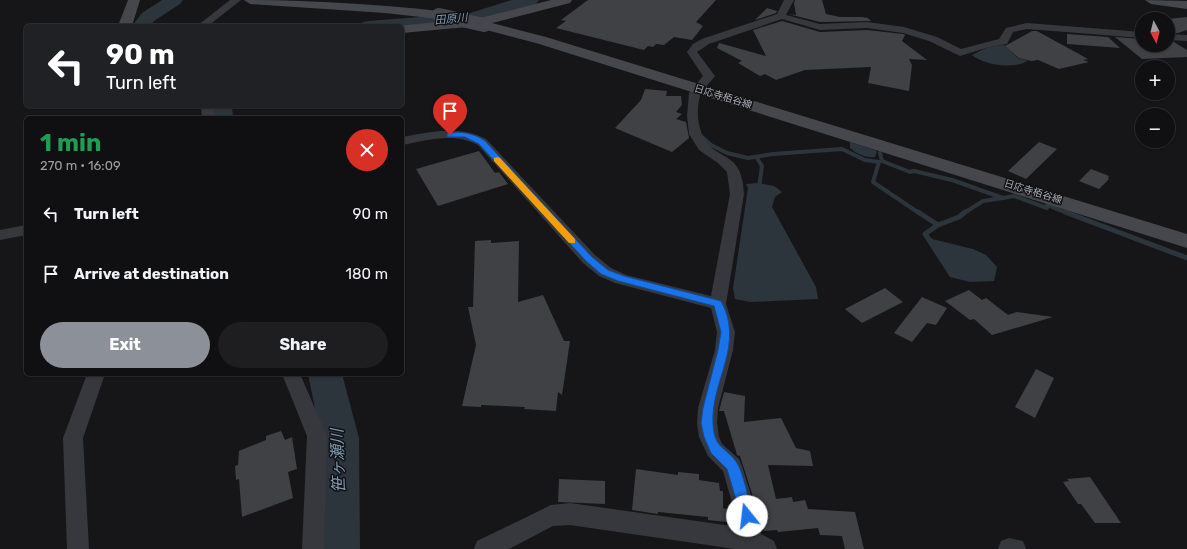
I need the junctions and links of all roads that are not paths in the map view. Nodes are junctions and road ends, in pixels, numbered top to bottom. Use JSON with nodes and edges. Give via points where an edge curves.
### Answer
{"nodes":[{"id":1,"x":134,"y":0,"type":"edge"},
{"id":2,"x":236,"y":0,"type":"edge"},
{"id":3,"x":250,"y":0,"type":"edge"},
{"id":4,"x":566,"y":0,"type":"edge"},
{"id":5,"x":789,"y":0,"type":"edge"},
{"id":6,"x":1151,"y":0,"type":"edge"},
{"id":7,"x":1187,"y":5,"type":"edge"},
{"id":8,"x":781,"y":16,"type":"junction"},
{"id":9,"x":126,"y":24,"type":"edge"},
{"id":10,"x":205,"y":24,"type":"edge"},
{"id":11,"x":404,"y":29,"type":"edge"},
{"id":12,"x":1135,"y":34,"type":"edge"},
{"id":13,"x":1175,"y":37,"type":"edge"},
{"id":14,"x":1187,"y":38,"type":"edge"},
{"id":15,"x":698,"y":89,"type":"junction"},
{"id":16,"x":404,"y":141,"type":"edge"},
{"id":17,"x":24,"y":230,"type":"edge"},
{"id":18,"x":0,"y":235,"type":"edge"},
{"id":19,"x":1187,"y":241,"type":"edge"},
{"id":20,"x":718,"y":304,"type":"junction"},
{"id":21,"x":95,"y":376,"type":"edge"},
{"id":22,"x":293,"y":376,"type":"edge"},
{"id":23,"x":758,"y":544,"type":"edge"},
{"id":24,"x":78,"y":549,"type":"edge"},
{"id":25,"x":313,"y":549,"type":"edge"},
{"id":26,"x":485,"y":549,"type":"edge"},
{"id":27,"x":1009,"y":549,"type":"edge"},
{"id":28,"x":1015,"y":549,"type":"edge"}],
"edges":[{"from":1,"to":9,"type":"main road"},
{"from":2,"to":10,"type":"street"},
{"from":3,"to":15,"type":"main road","name":"日応寺栢谷線","bridge":true,"via":[[385,9],[439,16],[541,40]]},
{"from":4,"to":11,"type":"main road","via":[[484,21]]},
{"from":5,"to":8,"type":"street"},
{"from":6,"to":7,"type":"main road"},
{"from":8,"to":12,"type":"street","via":[[820,27],[867,25],[904,30],[933,38],[960,53],[1003,42],[1009,30],[1027,26]]},
{"from":8,"to":15,"type":"street","via":[[738,32],[703,41],[694,47],[693,55],[709,76],[705,84]]},
{"from":13,"to":14,"type":"street"},
{"from":15,"to":19,"type":"main road","name":"日応寺栢谷線"},
{"from":15,"to":20,"type":"street","via":[[694,98],[694,132],[702,145],[729,165],[737,178],[737,194]]},
{"from":16,"to":20,"type":"street","via":[[450,135],[476,138],[604,272]]},
{"from":17,"to":18,"type":"street"},
{"from":20,"to":23,"type":"street","via":[[726,332],[724,350],[708,408],[709,437],[715,450],[732,466],[750,528]]},
{"from":21,"to":24,"type":"street","via":[[73,438]]},
{"from":22,"to":25,"type":"street","via":[[317,436]]},
{"from":23,"to":26,"type":"street","via":[[570,514],[551,516]]},
{"from":27,"to":28,"type":"street"}]}
